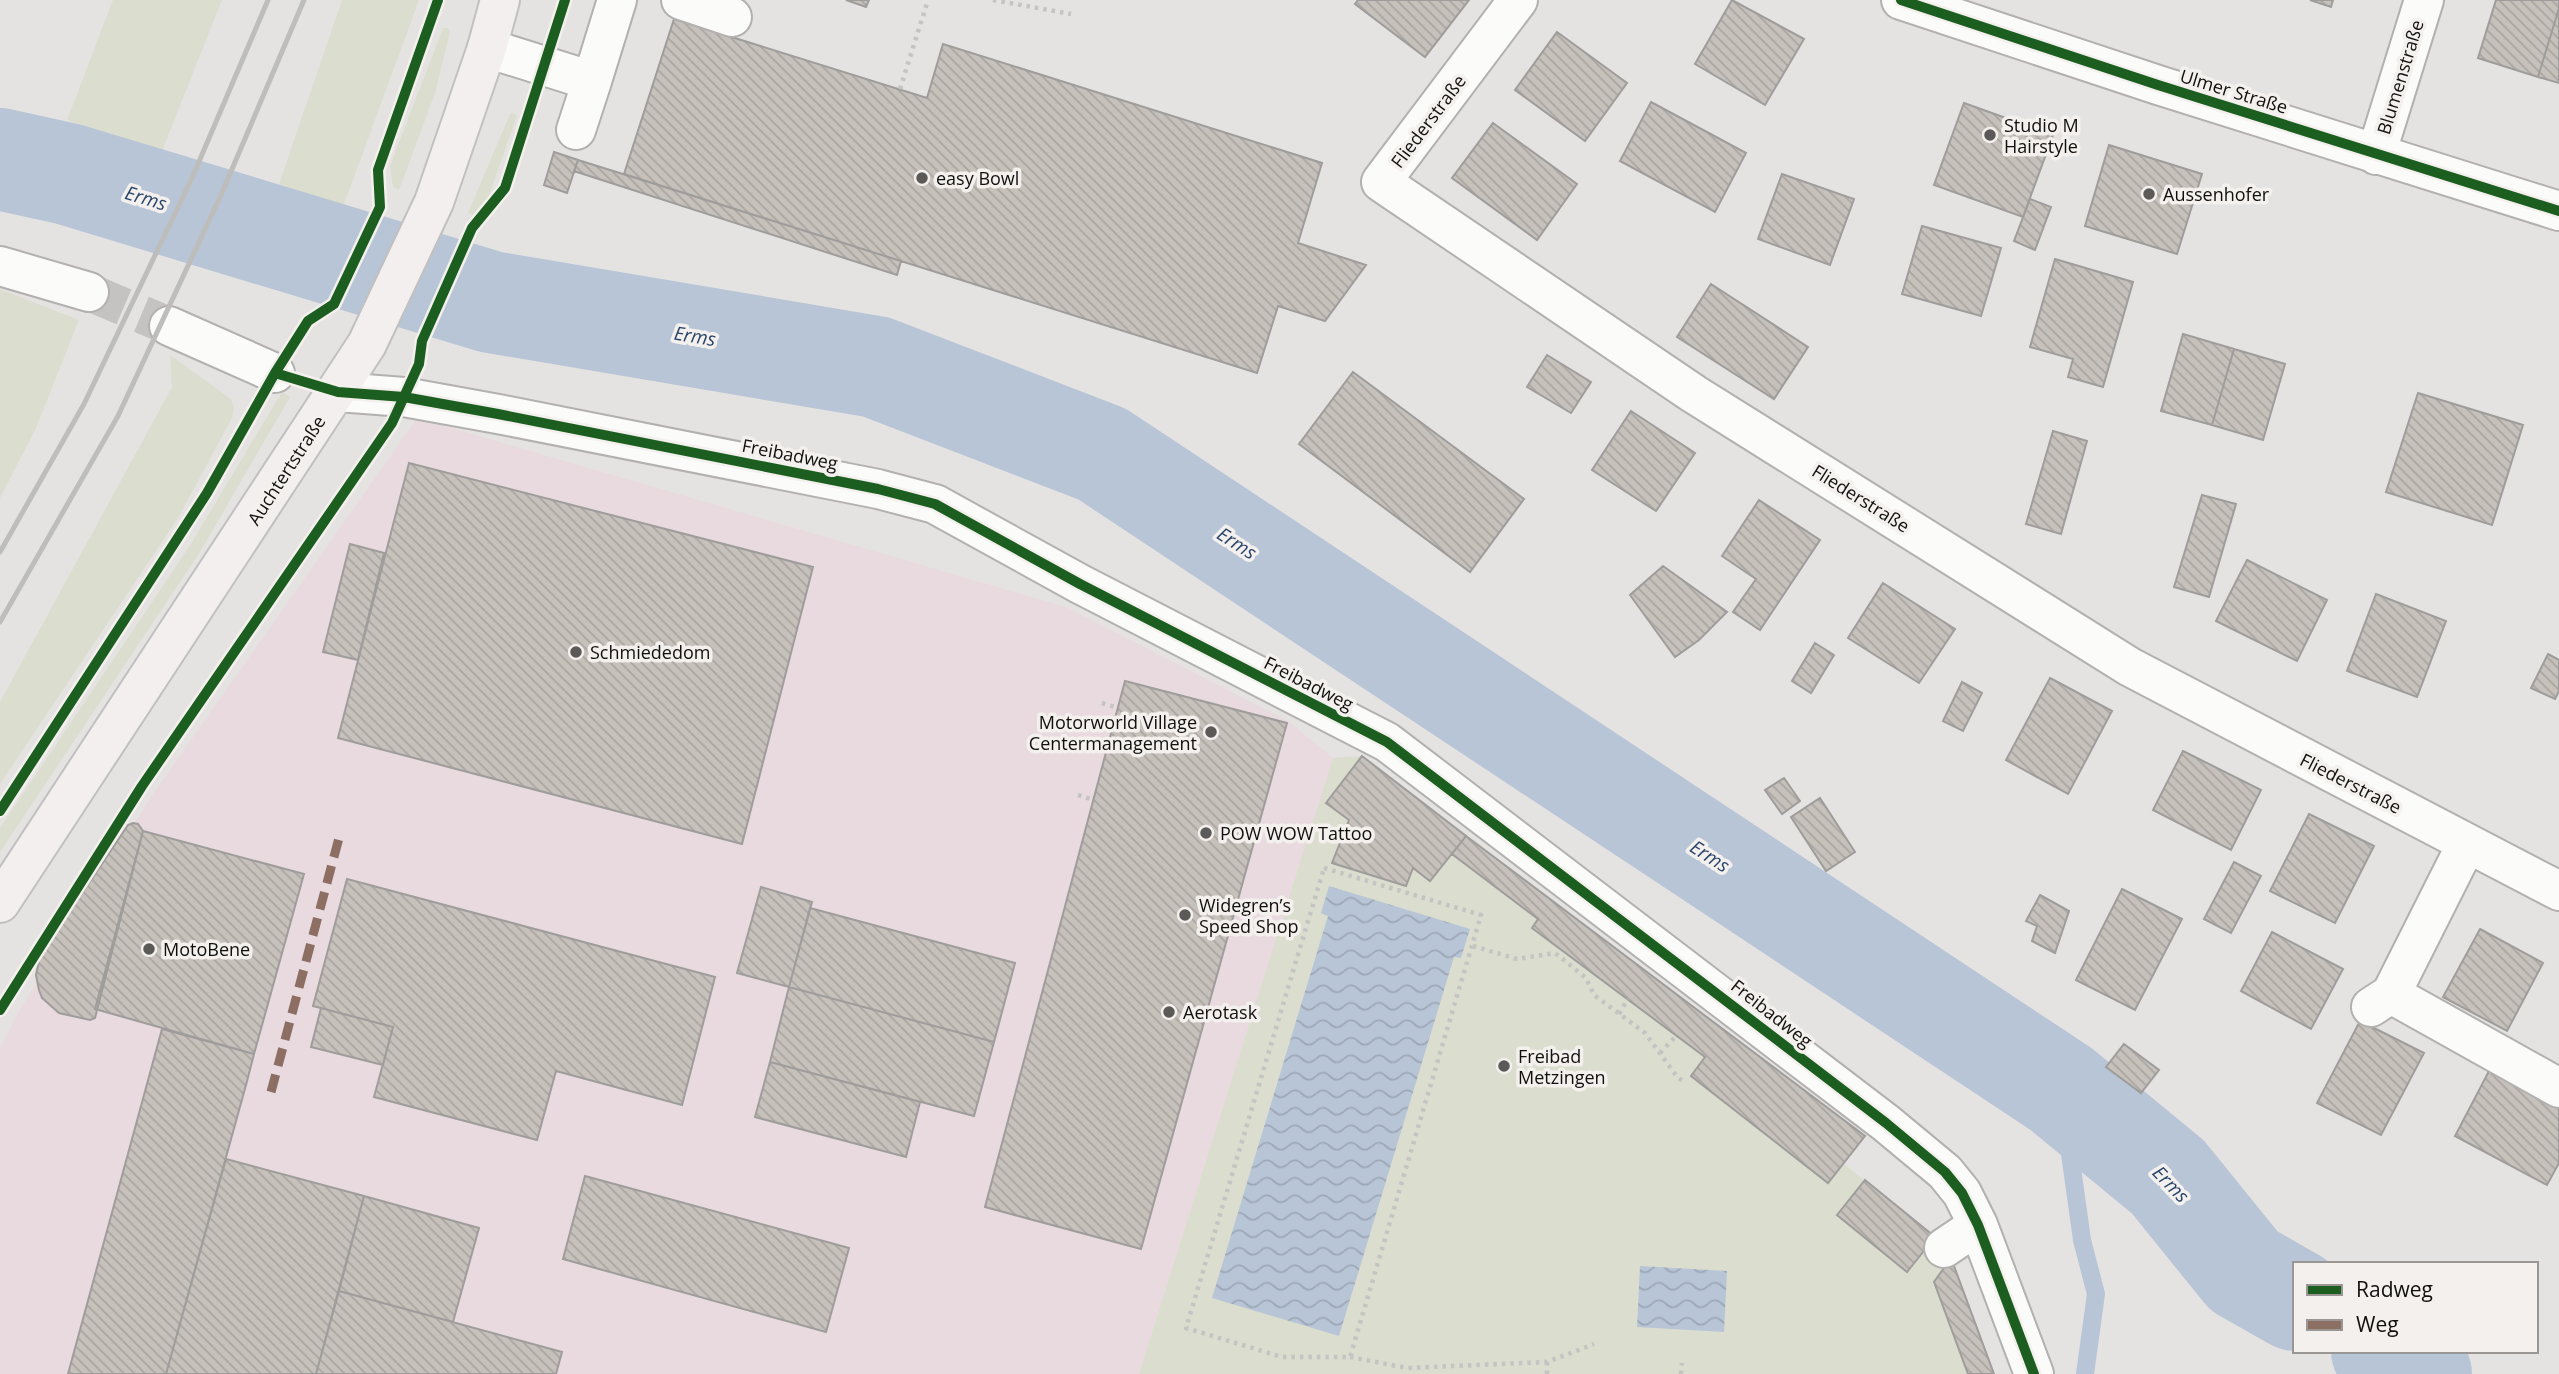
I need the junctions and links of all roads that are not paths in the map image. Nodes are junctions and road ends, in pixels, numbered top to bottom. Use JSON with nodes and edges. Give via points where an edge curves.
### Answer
{"nodes":[{"id":1,"x":500,"y":0,"type":"edge"},
{"id":2,"x":617,"y":0,"type":"edge"},
{"id":3,"x":681,"y":0,"type":"edge"},
{"id":4,"x":1518,"y":0,"type":"edge"},
{"id":5,"x":1900,"y":0,"type":"edge"},
{"id":6,"x":2424,"y":0,"type":"edge"},
{"id":7,"x":732,"y":17,"type":"dead end"},
{"id":8,"x":487,"y":48,"type":"junction"},
{"id":9,"x":592,"y":81,"type":"junction"},
{"id":10,"x":576,"y":130,"type":"dead end"},
{"id":11,"x":2376,"y":155,"type":"junction"},
{"id":12,"x":2559,"y":211,"type":"edge"},
{"id":13,"x":0,"y":266,"type":"edge"},
{"id":14,"x":89,"y":292,"type":"tunnel mouth"},
{"id":15,"x":169,"y":327,"type":"tunnel mouth"},
{"id":16,"x":275,"y":373,"type":"dead end"},
{"id":17,"x":338,"y":392,"type":"junction"},
{"id":18,"x":2466,"y":843,"type":"junction"},
{"id":19,"x":2559,"y":891,"type":"edge"},
{"id":20,"x":0,"y":903,"type":"edge"},
{"id":21,"x":2559,"y":1088,"type":"edge"},
{"id":22,"x":1978,"y":1225,"type":"junction"},
{"id":23,"x":1944,"y":1248,"type":"dead end"},
{"id":24,"x":2034,"y":1374,"type":"edge"}],
"edges":[{"from":1,"to":8,"type":"main road","name":"Auchtertstraße"},
{"from":2,"to":9,"type":"street"},
{"from":3,"to":7,"type":"street"},
{"from":4,"to":18,"type":"street","name":"Fliederstraße","via":[[1381,182],[1694,394],[2130,667]]},
{"from":5,"to":11,"type":"street","name":"Ulmer Straße"},
{"from":6,"to":11,"type":"street","name":"Blumenstraße"},
{"from":8,"to":9,"type":"street"},
{"from":8,"to":17,"type":"main road","name":"Auchtertstraße","via":[[434,202],[367,344]]},
{"from":9,"to":10,"type":"street"},
{"from":11,"to":12,"type":"street","name":"Ulmer Straße"},
{"from":13,"to":14,"type":"street"},
{"from":15,"to":16,"type":"street"},
{"from":17,"to":20,"type":"main road","name":"Auchtertstraße"},
{"from":17,"to":22,"type":"street","name":"Freibadweg","via":[[404,397],[498,414],[935,504],[1387,742],[1922,1152],[1962,1193]]},
{"from":18,"to":19,"type":"street","name":"Fliederstraße"},
{"from":18,"to":21,"type":"street","via":[[2381,1000]]},
{"from":22,"to":23,"type":"street"},
{"from":22,"to":24,"type":"street","name":"Freibadweg"}]}
